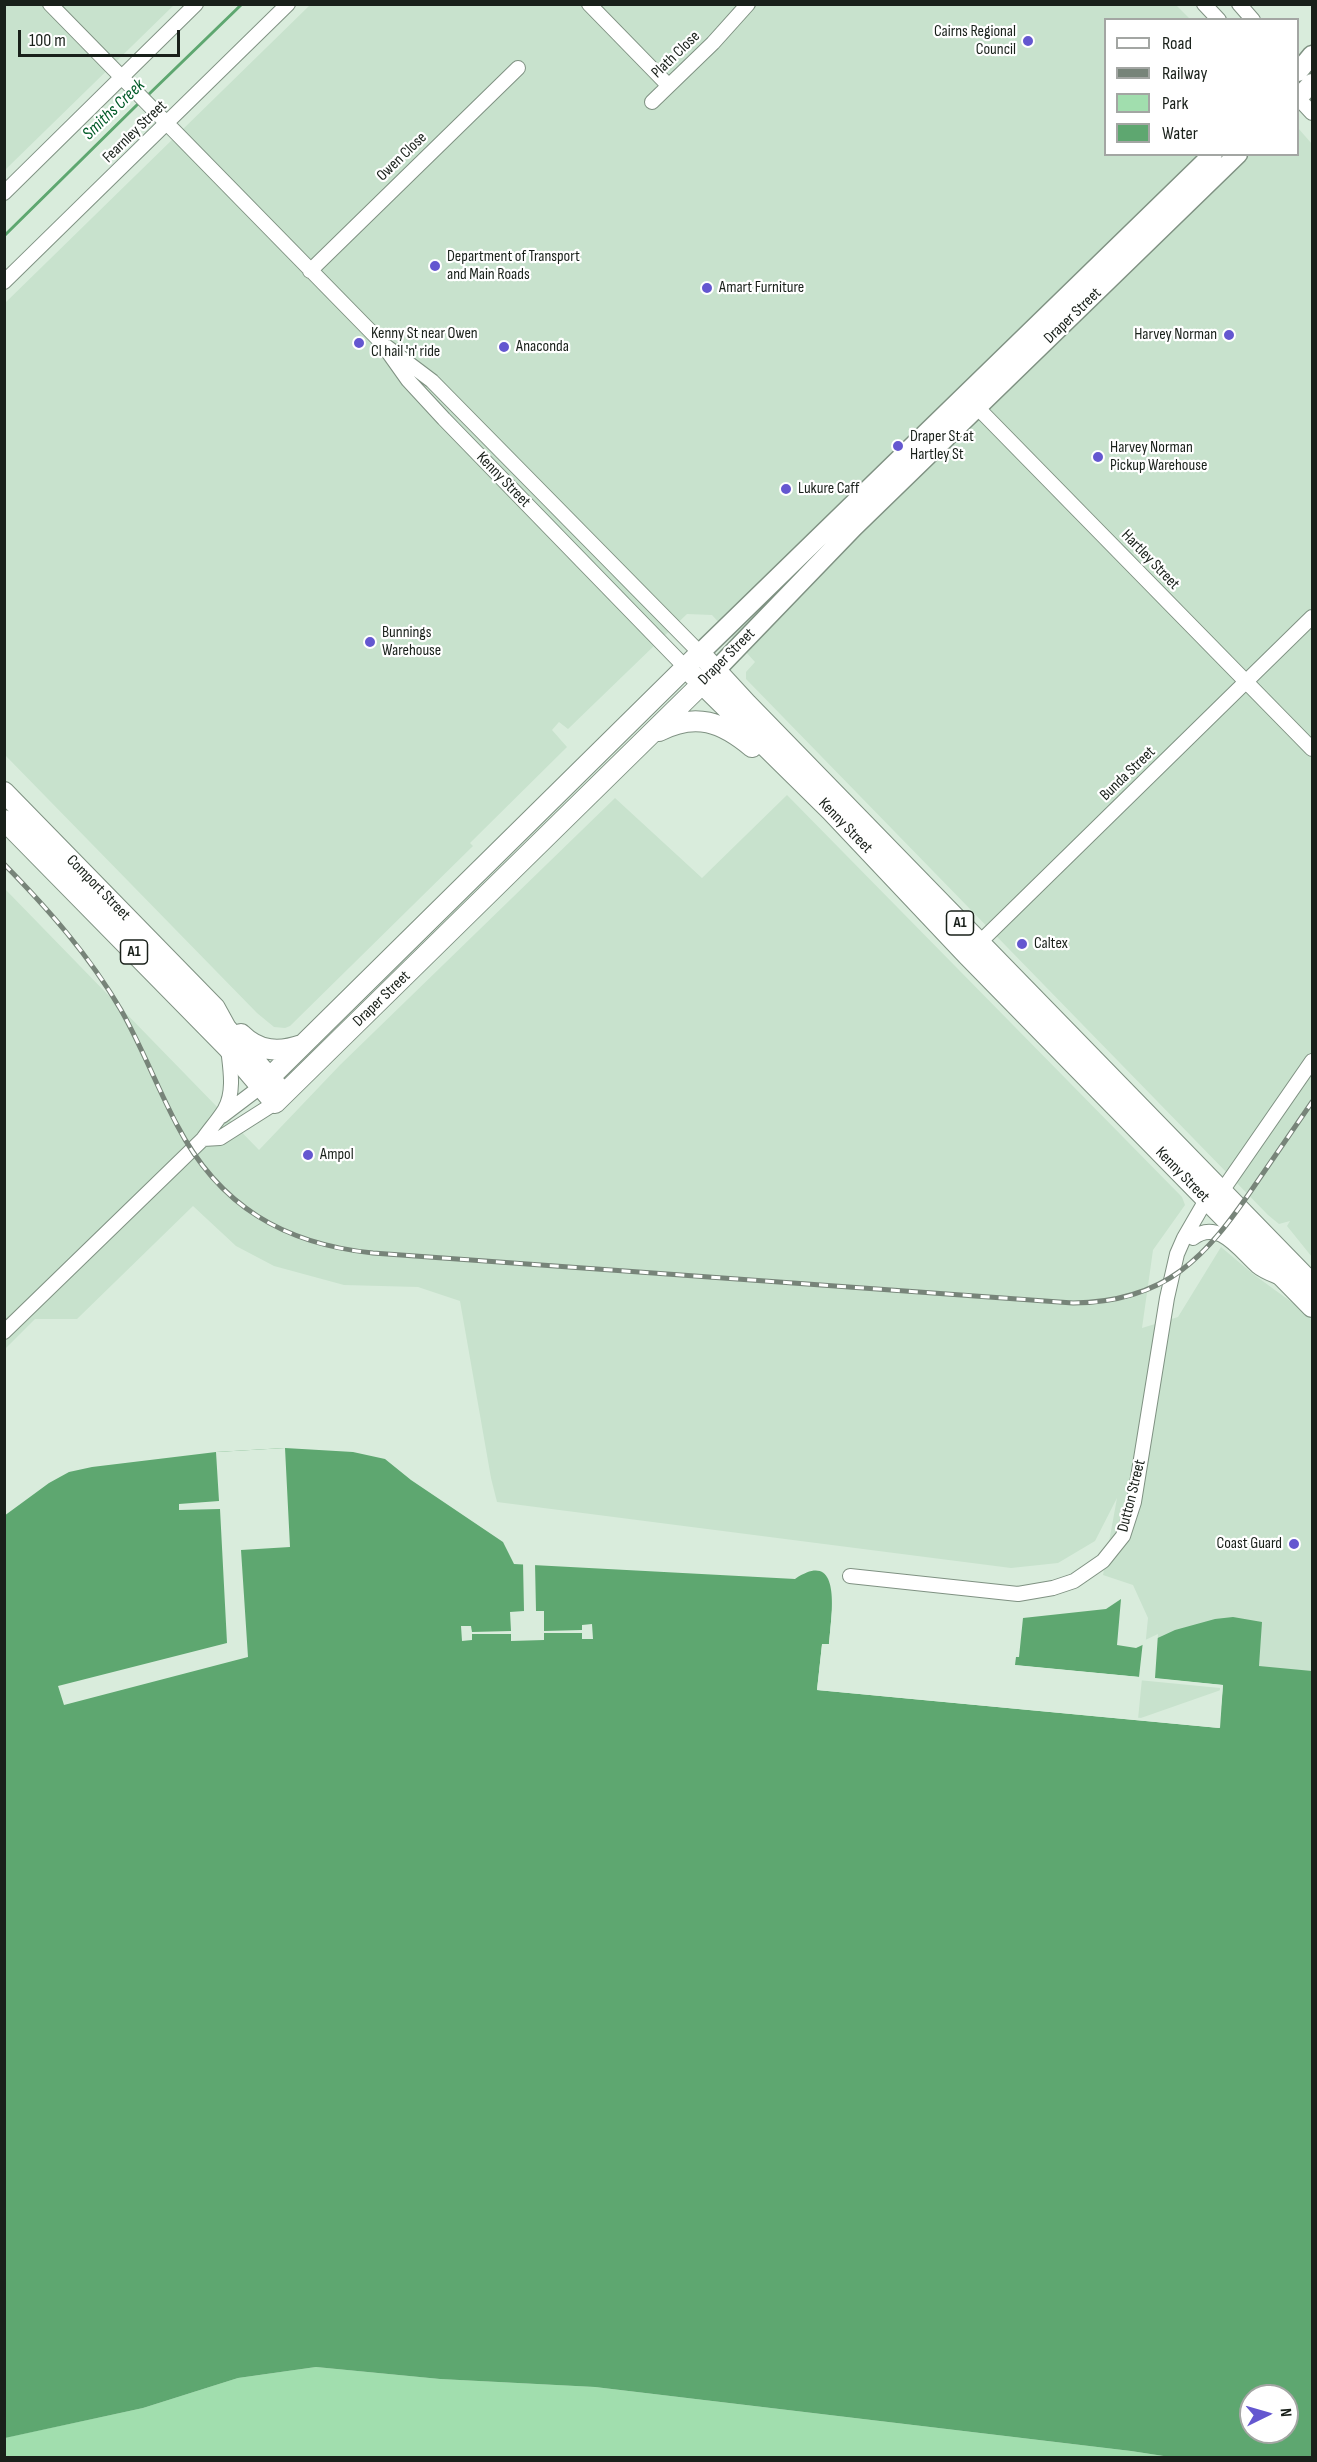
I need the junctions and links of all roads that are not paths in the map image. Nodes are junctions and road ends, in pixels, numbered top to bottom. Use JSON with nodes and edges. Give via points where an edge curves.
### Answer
{"nodes":[{"id":1,"x":50,"y":4,"type":"edge"},
{"id":2,"x":196,"y":4,"type":"edge"},
{"id":3,"x":288,"y":4,"type":"edge"},
{"id":4,"x":589,"y":4,"type":"edge"},
{"id":5,"x":748,"y":4,"type":"edge"},
{"id":6,"x":1204,"y":4,"type":"edge"},
{"id":7,"x":1239,"y":4,"type":"edge"},
{"id":8,"x":1217,"y":18,"type":"edge"},
{"id":9,"x":1251,"y":18,"type":"edge"},
{"id":10,"x":518,"y":68,"type":"dead end"},
{"id":11,"x":1306,"y":71,"type":"edge"},
{"id":12,"x":121,"y":77,"type":"junction"},
{"id":13,"x":668,"y":85,"type":"junction"},
{"id":14,"x":1299,"y":95,"type":"edge"},
{"id":15,"x":1299,"y":99,"type":"edge"},
{"id":16,"x":652,"y":102,"type":"dead end"},
{"id":17,"x":1312,"y":113,"type":"edge"},
{"id":18,"x":166,"y":124,"type":"junction"},
{"id":19,"x":1211,"y":156,"type":"edge"},
{"id":20,"x":1236,"y":156,"type":"edge"},
{"id":21,"x":4,"y":193,"type":"edge"},
{"id":22,"x":310,"y":271,"type":"junction"},
{"id":23,"x":4,"y":282,"type":"edge"},
{"id":24,"x":381,"y":342,"type":"junction"},
{"id":25,"x":972,"y":401,"type":"junction"},
{"id":26,"x":1312,"y":617,"type":"edge"},
{"id":27,"x":700,"y":653,"type":"junction"},
{"id":28,"x":685,"y":667,"type":"junction"},
{"id":29,"x":709,"y":676,"type":"junction"},
{"id":30,"x":1247,"y":682,"type":"junction"},
{"id":31,"x":651,"y":735,"type":"junction"},
{"id":32,"x":1312,"y":749,"type":"edge"},
{"id":33,"x":4,"y":792,"type":"edge"},
{"id":34,"x":831,"y":811,"type":"junction"},
{"id":35,"x":4,"y":820,"type":"edge"},
{"id":36,"x":973,"y":949,"type":"junction"},
{"id":37,"x":215,"y":1008,"type":"junction"},
{"id":38,"x":304,"y":1044,"type":"junction"},
{"id":39,"x":228,"y":1048,"type":"junction"},
{"id":40,"x":1312,"y":1061,"type":"edge"},
{"id":41,"x":265,"y":1082,"type":"junction"},
{"id":42,"x":279,"y":1099,"type":"junction"},
{"id":43,"x":214,"y":1123,"type":"junction"},
{"id":44,"x":203,"y":1139,"type":"junction"},
{"id":45,"x":1214,"y":1199,"type":"junction"},
{"id":46,"x":1193,"y":1238,"type":"junction"},
{"id":47,"x":1173,"y":1272,"type":"junction"},
{"id":48,"x":1283,"y":1279,"type":"junction"},
{"id":49,"x":1312,"y":1284,"type":"edge"},
{"id":50,"x":1312,"y":1306,"type":"edge"},
{"id":51,"x":4,"y":1332,"type":"edge"},
{"id":52,"x":850,"y":1576,"type":"dead end"}],
"edges":[{"from":1,"to":12,"type":"street","name":"Kenny Street"},
{"from":2,"to":12,"type":"street"},
{"from":3,"to":18,"type":"street","name":"Fearnley Street"},
{"from":4,"to":13,"type":"street"},
{"from":5,"to":13,"type":"street","name":"Plath Close"},
{"from":6,"to":8,"type":"street"},
{"from":7,"to":9,"type":"street"},
{"from":10,"to":22,"type":"street","name":"Owen Close"},
{"from":11,"to":14,"type":"main road"},
{"from":12,"to":18,"type":"street","name":"Kenny Street"},
{"from":12,"to":21,"type":"street"},
{"from":13,"to":16,"type":"street","name":"Plath Close"},
{"from":15,"to":17,"type":"street"},
{"from":18,"to":22,"type":"street","name":"Kenny Street"},
{"from":18,"to":23,"type":"street","name":"Fearnley Street"},
{"from":19,"to":25,"type":"main road","name":"Draper Street"},
{"from":20,"to":25,"type":"main road","name":"Draper Street"},
{"from":22,"to":24,"type":"street","name":"Kenny Street"},
{"from":24,"to":27,"type":"street","name":"Kenny Street","via":[[432,381]]},
{"from":24,"to":28,"type":"street","name":"Kenny Street","via":[[444,419]]},
{"from":25,"to":27,"type":"main road","name":"Draper Street"},
{"from":25,"to":29,"type":"main road","name":"Draper Street"},
{"from":25,"to":30,"type":"street","name":"Hartley Street"},
{"from":26,"to":30,"type":"street","name":"Bunda Street"},
{"from":27,"to":28,"type":"highway","name":"Draper Street"},
{"from":27,"to":29,"type":"highway","name":"Kenny Street","number":"A1"},
{"from":28,"to":29,"type":"highway","name":"Kenny Street","number":"A1"},
{"from":28,"to":38,"type":"highway","name":"Draper Street"},
{"from":29,"to":31,"type":"highway","name":"Draper Street"},
{"from":29,"to":34,"type":"highway","name":"Kenny Street","number":"A1"},
{"from":29,"to":36,"type":"highway","name":"Kenny Street","number":"A1"},
{"from":30,"to":32,"type":"street","name":"Hartley Street"},
{"from":30,"to":36,"type":"street","name":"Bunda Street"},
{"from":31,"to":34,"type":"highway","via":[[693,721],[720,725]]},
{"from":31,"to":42,"type":"highway","name":"Draper Street"},
{"from":33,"to":37,"type":"highway","name":"Comport Street","number":"A1"},
{"from":34,"to":36,"type":"highway","name":"Kenny Street","number":"A1"},
{"from":35,"to":39,"type":"highway","name":"Comport Street","number":"A1"},
{"from":36,"to":45,"type":"highway","name":"Kenny Street","number":"A1"},
{"from":37,"to":38,"type":"highway","via":[[254,1045],[275,1050]]},
{"from":37,"to":41,"type":"highway","name":"Comport Street","number":"A1"},
{"from":38,"to":41,"type":"highway","name":"Draper Street"},
{"from":39,"to":41,"type":"highway","name":"Comport Street","number":"A1"},
{"from":39,"to":43,"type":"street","name":"Draper Street","via":[[229,1097]]},
{"from":40,"to":45,"type":"street","name":"Dutton Street"},
{"from":41,"to":42,"type":"highway","name":"Comport Street","number":"A1"},
{"from":41,"to":43,"type":"street","name":"Draper Street"},
{"from":42,"to":44,"type":"street","name":"Draper Street","via":[[220,1138]]},
{"from":43,"to":44,"type":"street","name":"Draper Street"},
{"from":44,"to":51,"type":"street","name":"Draper Street"},
{"from":45,"to":46,"type":"street","name":"Dutton Street"},
{"from":45,"to":47,"type":"street","name":"Dutton Street","via":[[1179,1246]]},
{"from":45,"to":48,"type":"highway","name":"Kenny Street","number":"A1"},
{"from":45,"to":49,"type":"highway","name":"Kenny Street","number":"A1"},
{"from":46,"to":47,"type":"street","name":"Dutton Street"},
{"from":46,"to":48,"type":"street","via":[[1205,1232],[1222,1235],[1260,1268]]},
{"from":47,"to":52,"type":"street","name":"Dutton Street","via":[[1134,1502],[1123,1536],[1103,1562],[1074,1581],[1018,1594]]},
{"from":48,"to":50,"type":"highway","name":"Kenny Street","number":"A1"}]}
